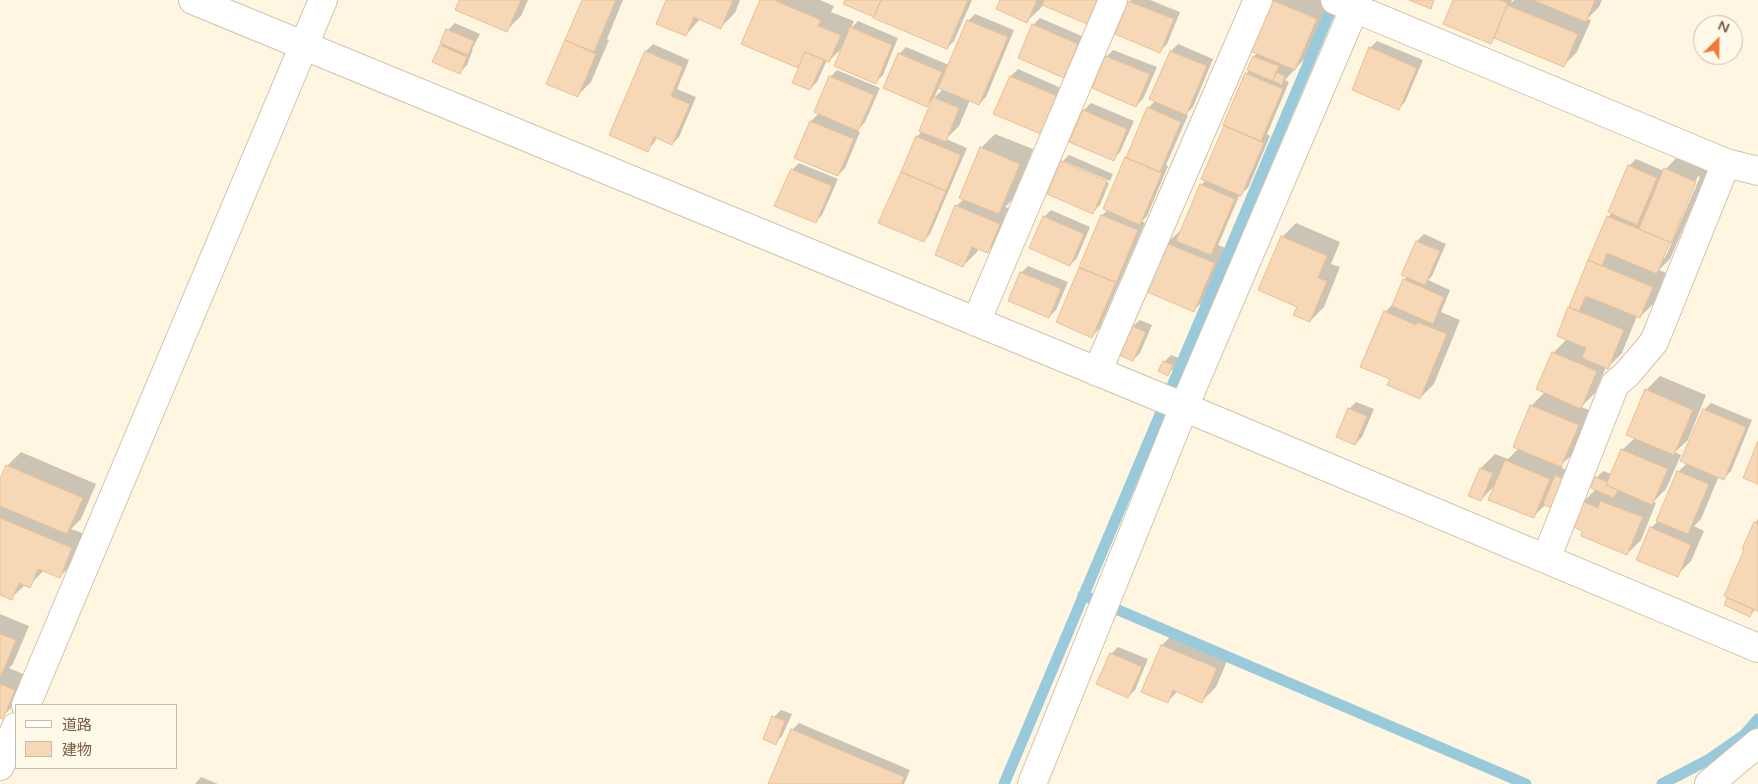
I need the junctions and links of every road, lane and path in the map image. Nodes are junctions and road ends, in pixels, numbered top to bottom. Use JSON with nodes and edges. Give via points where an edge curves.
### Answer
{"nodes":[{"id":1,"x":193,"y":0,"type":"edge"},
{"id":2,"x":323,"y":0,"type":"edge"},
{"id":3,"x":1113,"y":0,"type":"edge"},
{"id":4,"x":1258,"y":0,"type":"edge"},
{"id":5,"x":1349,"y":3,"type":"edge"},
{"id":6,"x":304,"y":46,"type":"junction"},
{"id":7,"x":1726,"y":163,"type":"junction"},
{"id":8,"x":1758,"y":171,"type":"edge"},
{"id":9,"x":976,"y":322,"type":"junction"},
{"id":10,"x":1097,"y":372,"type":"junction"},
{"id":11,"x":1184,"y":407,"type":"junction"},
{"id":12,"x":1546,"y":560,"type":"junction"},
{"id":13,"x":1758,"y":648,"type":"edge"},
{"id":14,"x":26,"y":704,"type":"edge"},
{"id":15,"x":15,"y":730,"type":"edge"},
{"id":16,"x":1758,"y":742,"type":"edge"},
{"id":17,"x":0,"y":766,"type":"edge"},
{"id":18,"x":1032,"y":784,"type":"edge"},
{"id":19,"x":1710,"y":784,"type":"edge"}],
"edges":[{"from":1,"to":6,"type":"street"},
{"from":2,"to":6,"type":"street"},
{"from":3,"to":9,"type":"street"},
{"from":4,"to":10,"type":"street"},
{"from":5,"to":7,"type":"street"},
{"from":5,"to":11,"type":"street"},
{"from":6,"to":9,"type":"street"},
{"from":6,"to":14,"type":"street"},
{"from":7,"to":8,"type":"street"},
{"from":7,"to":12,"type":"street","via":[[1654,342],[1615,384]]},
{"from":9,"to":10,"type":"street"},
{"from":10,"to":11,"type":"street"},
{"from":11,"to":12,"type":"street"},
{"from":11,"to":18,"type":"street"},
{"from":12,"to":13,"type":"street"},
{"from":15,"to":17,"type":"street"},
{"from":16,"to":19,"type":"street"}]}
